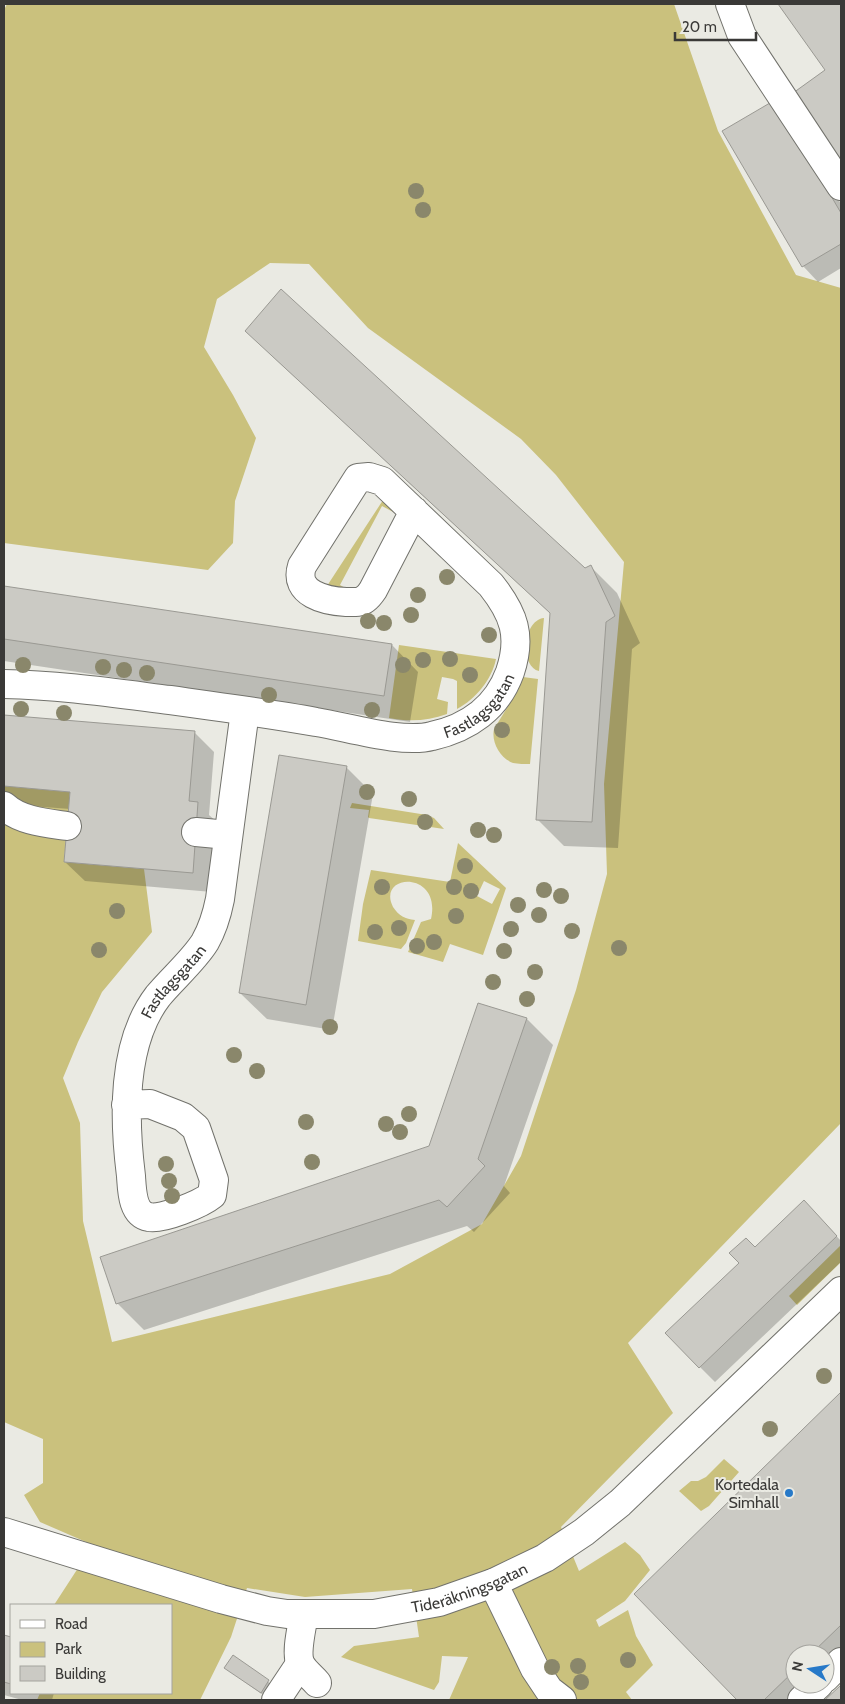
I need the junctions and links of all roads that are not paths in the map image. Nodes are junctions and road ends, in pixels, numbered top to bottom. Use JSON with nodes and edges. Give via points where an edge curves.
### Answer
{"nodes":[{"id":1,"x":730,"y":4,"type":"edge"},
{"id":2,"x":841,"y":186,"type":"edge"},
{"id":3,"x":414,"y":511,"type":"junction"},
{"id":4,"x":4,"y":684,"type":"edge"},
{"id":5,"x":245,"y":711,"type":"junction"},
{"id":6,"x":4,"y":806,"type":"edge"},
{"id":7,"x":67,"y":826,"type":"dead end"},
{"id":8,"x":196,"y":832,"type":"dead end"},
{"id":9,"x":228,"y":835,"type":"junction"},
{"id":10,"x":126,"y":1105,"type":"dead end"},
{"id":11,"x":841,"y":1291,"type":"edge"},
{"id":12,"x":4,"y":1532,"type":"edge"},
{"id":13,"x":493,"y":1584,"type":"junction"},
{"id":14,"x":304,"y":1614,"type":"junction"},
{"id":15,"x":276,"y":1700,"type":"edge"},
{"id":16,"x":562,"y":1700,"type":"edge"}],
"edges":[{"from":1,"to":2,"type":"street","via":[[742,36]]},
{"from":3,"to":3,"type":"street","name":"Fastlagsgatan","via":[[366,599],[338,602],[313,595],[304,587],[302,566],[358,478],[382,481]]},
{"from":3,"to":5,"type":"street","name":"Fastlagsgatan","via":[[491,585],[514,623],[516,648],[510,671],[491,704],[481,715],[459,728],[414,739]]},
{"from":4,"to":5,"type":"street","name":"Fastlagsgatan","via":[[85,689]]},
{"from":5,"to":9,"type":"street","name":"Fastlagsgatan"},
{"from":6,"to":7,"type":"street","via":[[24,817]]},
{"from":8,"to":9,"type":"street"},
{"from":9,"to":10,"type":"street","name":"Fastlagsgatan","via":[[214,924],[204,944],[157,998],[141,1028],[130,1065]]},
{"from":11,"to":13,"type":"street","name":"Tideräkningsgatan","via":[[620,1503],[545,1558]]},
{"from":12,"to":14,"type":"street","name":"Tideräkningsgatan","via":[[221,1599],[266,1611]]},
{"from":13,"to":14,"type":"street","name":"Tideräkningsgatan","via":[[439,1602],[383,1612]]},
{"from":13,"to":16,"type":"street","via":[[535,1668],[549,1690]]},
{"from":14,"to":15,"type":"street","via":[[299,1655],[309,1673]]}]}
